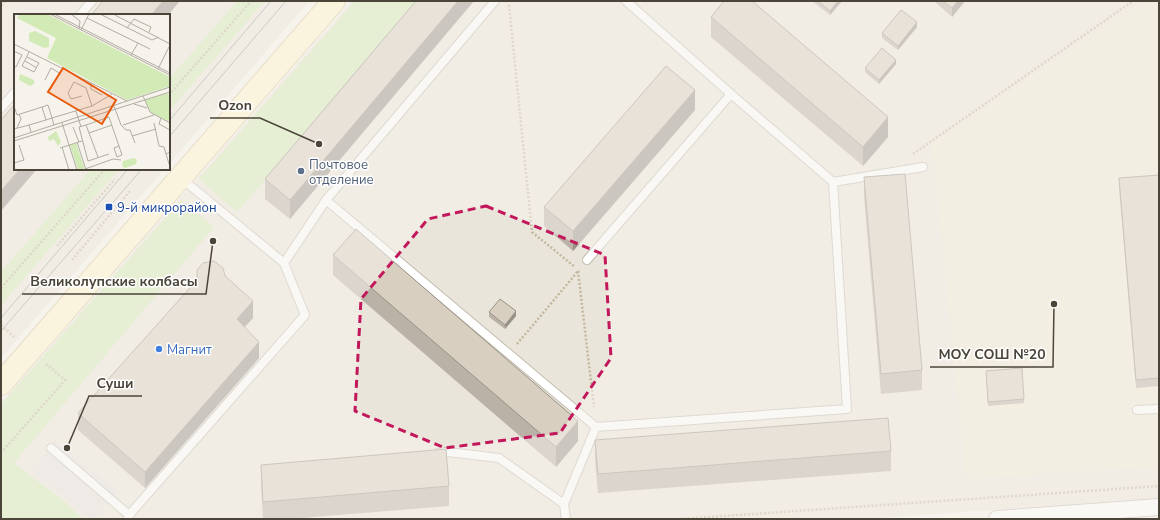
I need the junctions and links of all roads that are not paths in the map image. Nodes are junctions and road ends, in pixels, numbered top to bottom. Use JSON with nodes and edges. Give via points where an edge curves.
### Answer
{"nodes":[{"id":1,"x":92,"y":1,"type":"edge"},
{"id":2,"x":334,"y":1,"type":"edge"},
{"id":3,"x":495,"y":1,"type":"edge"},
{"id":4,"x":626,"y":1,"type":"edge"},
{"id":5,"x":81,"y":14,"type":"edge"},
{"id":6,"x":14,"y":93,"type":"edge"},
{"id":7,"x":731,"y":94,"type":"junction"},
{"id":8,"x":1,"y":108,"type":"edge"},
{"id":9,"x":923,"y":167,"type":"dead end"},
{"id":10,"x":181,"y":178,"type":"junction"},
{"id":11,"x":833,"y":182,"type":"junction"},
{"id":12,"x":326,"y":200,"type":"junction"},
{"id":13,"x":587,"y":260,"type":"dead end"},
{"id":14,"x":284,"y":263,"type":"junction"},
{"id":15,"x":1,"y":384,"type":"edge"},
{"id":16,"x":1159,"y":409,"type":"edge"},
{"id":17,"x":1137,"y":410,"type":"dead end"},
{"id":18,"x":596,"y":427,"type":"junction"},
{"id":19,"x":51,"y":448,"type":"dead end"},
{"id":20,"x":425,"y":454,"type":"edge"},
{"id":21,"x":564,"y":504,"type":"junction"},
{"id":22,"x":1159,"y":507,"type":"edge"},
{"id":23,"x":129,"y":517,"type":"edge"},
{"id":24,"x":566,"y":519,"type":"edge"},
{"id":25,"x":997,"y":519,"type":"edge"}],
"edges":[{"from":1,"to":5,"type":"lane"},
{"from":2,"to":10,"type":"main road"},
{"from":3,"to":12,"type":"lane"},
{"from":4,"to":7,"type":"lane"},
{"from":6,"to":8,"type":"lane"},
{"from":7,"to":11,"type":"lane"},
{"from":7,"to":13,"type":"lane"},
{"from":9,"to":11,"type":"lane"},
{"from":10,"to":14,"type":"lane"},
{"from":10,"to":15,"type":"main road"},
{"from":11,"to":18,"type":"lane","via":[[847,409]]},
{"from":12,"to":14,"type":"lane"},
{"from":12,"to":18,"type":"lane"},
{"from":14,"to":23,"type":"lane","via":[[304,315]]},
{"from":16,"to":17,"type":"lane"},
{"from":18,"to":21,"type":"lane"},
{"from":19,"to":23,"type":"lane"},
{"from":20,"to":21,"type":"lane","via":[[448,452],[499,458]]},
{"from":21,"to":24,"type":"lane"},
{"from":22,"to":25,"type":"street"}]}
